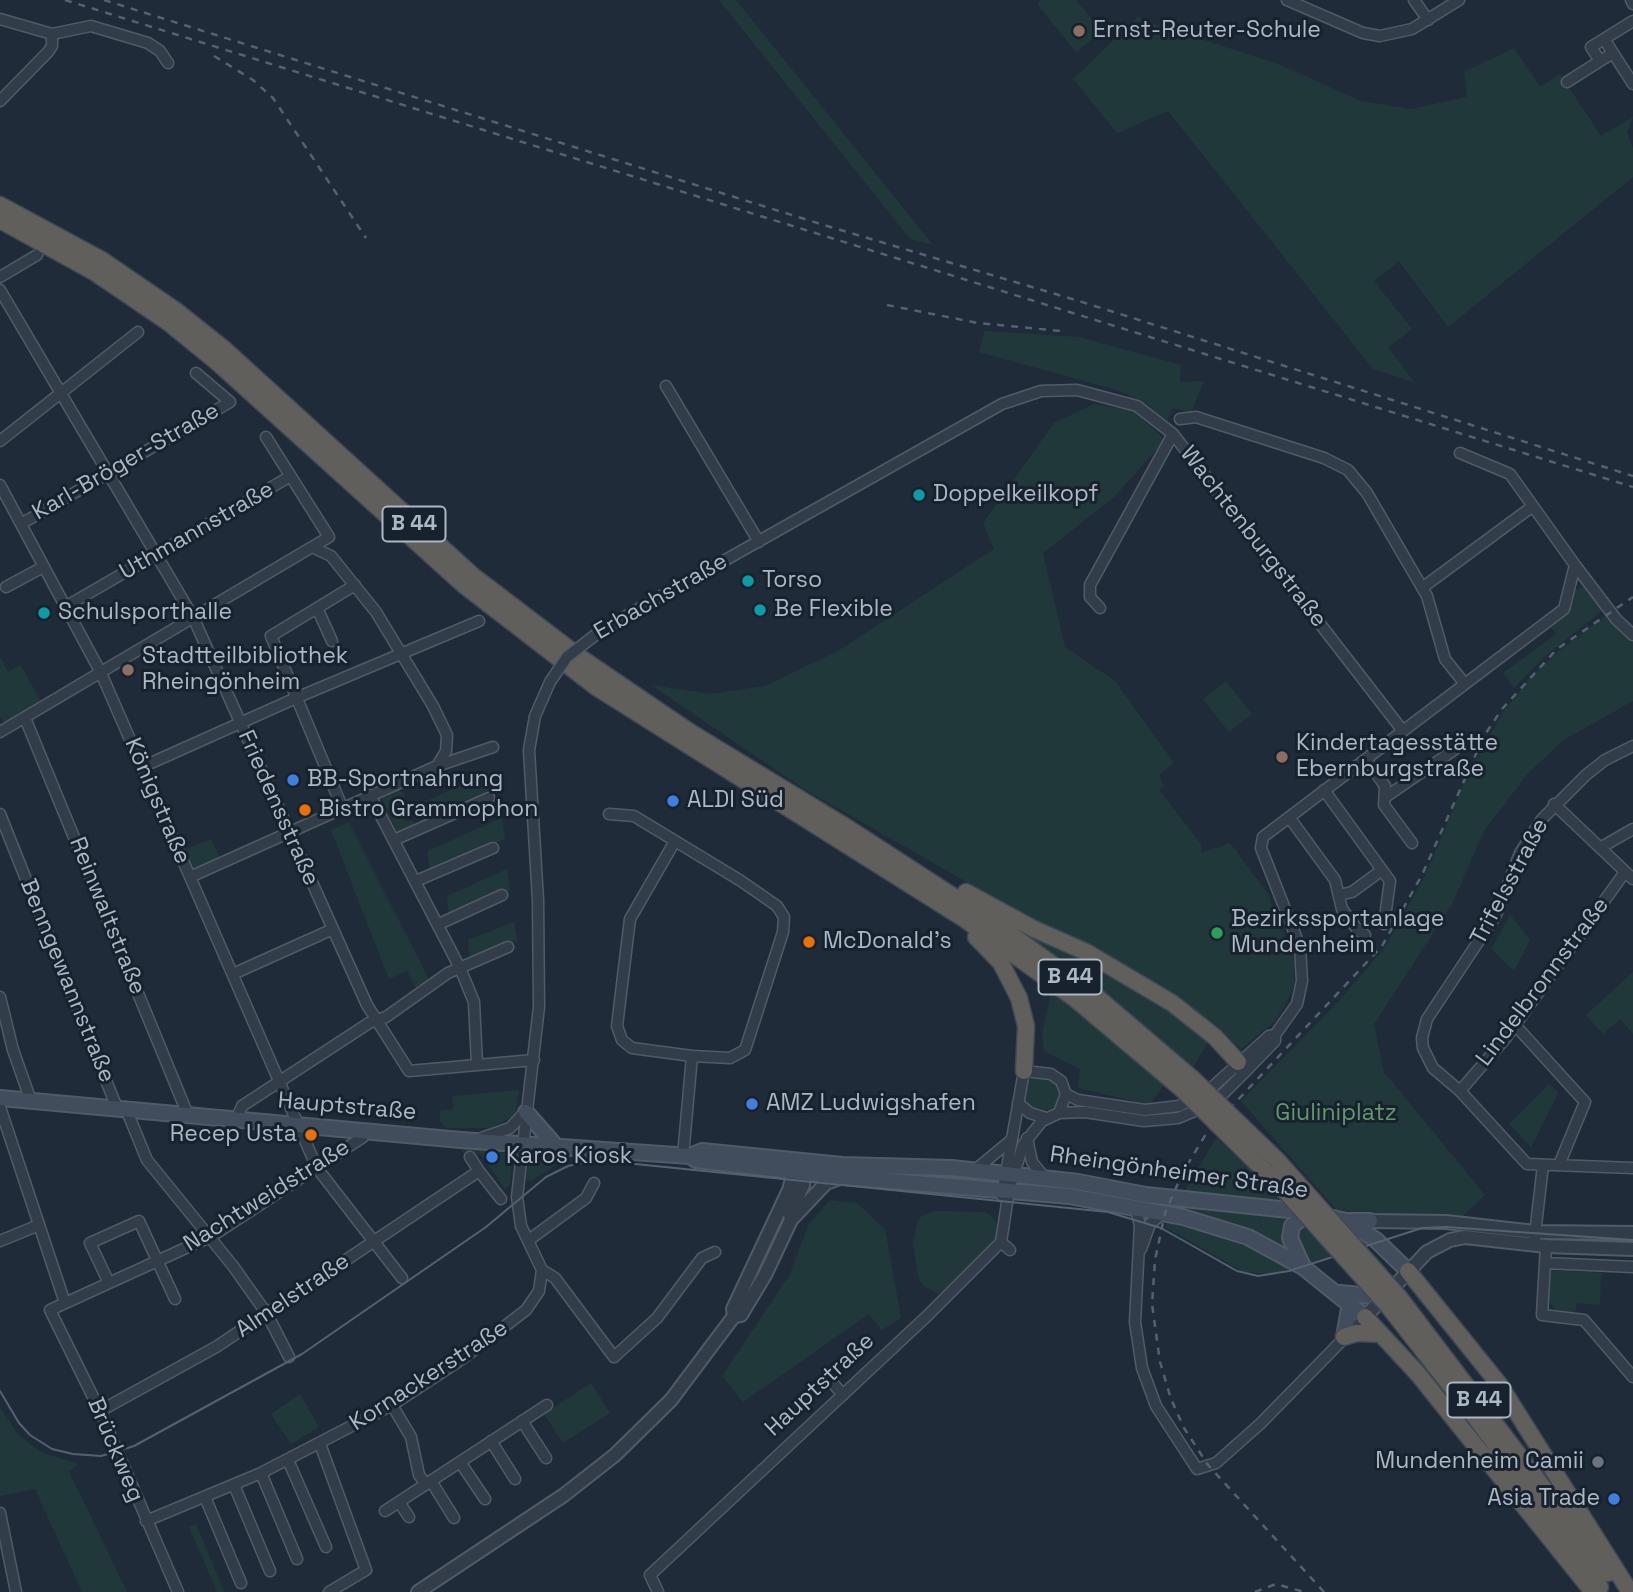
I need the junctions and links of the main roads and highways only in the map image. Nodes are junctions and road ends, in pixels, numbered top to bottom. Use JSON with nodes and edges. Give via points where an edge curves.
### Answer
{"nodes":[{"id":1,"x":0,"y":205,"type":"edge"},
{"id":2,"x":0,"y":220,"type":"edge"},
{"id":3,"x":938,"y":894,"type":"junction"},
{"id":4,"x":1240,"y":1068,"type":"road end"},
{"id":5,"x":1024,"y":1071,"type":"road end"},
{"id":6,"x":0,"y":1098,"type":"edge"},
{"id":7,"x":526,"y":1112,"type":"road end"},
{"id":8,"x":554,"y":1144,"type":"junction"},
{"id":9,"x":686,"y":1156,"type":"junction"},
{"id":10,"x":802,"y":1168,"type":"junction"},
{"id":11,"x":1009,"y":1174,"type":"joint"},
{"id":12,"x":1308,"y":1212,"type":"junction"},
{"id":13,"x":1370,"y":1220,"type":"road end"},
{"id":14,"x":1346,"y":1221,"type":"junction"},
{"id":15,"x":1303,"y":1267,"type":"junction"},
{"id":16,"x":1408,"y":1272,"type":"joint"},
{"id":17,"x":1339,"y":1293,"type":"junction"},
{"id":18,"x":1390,"y":1300,"type":"junction"},
{"id":19,"x":1350,"y":1303,"type":"junction"},
{"id":20,"x":1364,"y":1317,"type":"joint"},
{"id":21,"x":1381,"y":1334,"type":"junction"},
{"id":22,"x":1344,"y":1337,"type":"joint"},
{"id":23,"x":1592,"y":1592,"type":"edge"},
{"id":24,"x":1603,"y":1592,"type":"edge"},
{"id":25,"x":1622,"y":1592,"type":"edge"},
{"id":26,"x":1630,"y":1592,"type":"edge"}],
"edges":[{"from":1,"to":3,"type":"highway","number":"B 44","via":[[102,260],[175,310],[463,566],[601,673]]},
{"from":2,"to":3,"type":"highway","number":"B 44","via":[[94,272],[169,323],[465,586],[596,687]]},
{"from":3,"to":4,"type":"highway","via":[[953,884],[1086,952],[1161,996],[1208,1031]]},
{"from":3,"to":5,"type":"highway","via":[[1011,978],[1026,1026]]},
{"from":3,"to":18,"type":"highway","number":"B 44","bridge":true,"via":[[1188,1084],[1279,1161]]},
{"from":6,"to":8,"type":"main road","name":"Hauptstraße","via":[[475,1141]]},
{"from":7,"to":8,"type":"main road"},
{"from":8,"to":9,"type":"main road","name":"Hauptstraße"},
{"from":9,"to":10,"type":"main road","name":"Hauptstraße"},
{"from":9,"to":10,"type":"main road","name":"Hauptstraße","via":[[702,1151]]},
{"from":10,"to":11,"type":"main road","name":"Hauptstraße"},
{"from":10,"to":15,"type":"main road","name":"Hauptstraße","via":[[843,1177],[1006,1189],[1163,1213],[1248,1237]]},
{"from":11,"to":12,"type":"main road","name":"Rheingönheimer Straße","via":[[1130,1193]]},
{"from":12,"to":14,"type":"main road","name":"Rheingönheimer Straße"},
{"from":12,"to":15,"type":"main road","via":[[1292,1226],[1290,1238]]},
{"from":13,"to":14,"type":"main road"},
{"from":14,"to":16,"type":"main road","via":[[1376,1240]]},
{"from":15,"to":17,"type":"main road","name":"Hauptstraße"},
{"from":16,"to":26,"type":"highway","via":[[1499,1384]]},
{"from":17,"to":18,"type":"main road"},
{"from":17,"to":19,"type":"main road","name":"Hauptstraße"},
{"from":18,"to":24,"type":"highway","number":"B 44"},
{"from":18,"to":25,"type":"highway","number":"B 44"},
{"from":19,"to":20,"type":"main road","name":"Hauptstraße"},
{"from":19,"to":22,"type":"main road"},
{"from":20,"to":21,"type":"highway"},
{"from":21,"to":22,"type":"highway"},
{"from":21,"to":23,"type":"highway"}]}
